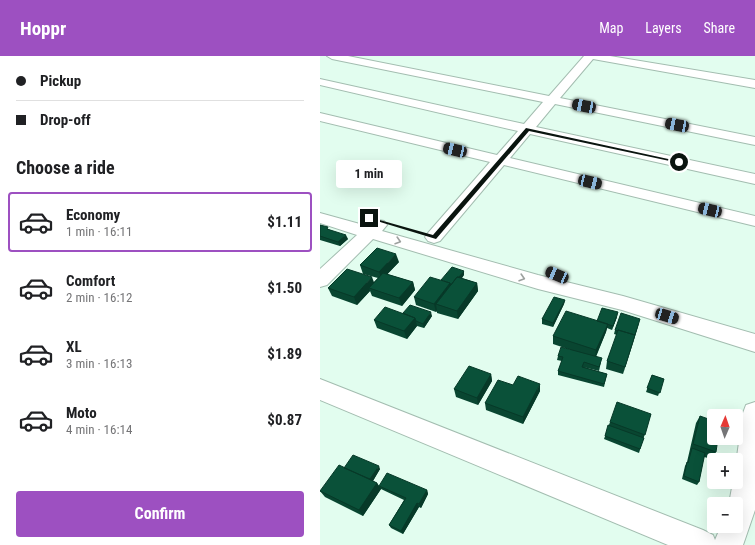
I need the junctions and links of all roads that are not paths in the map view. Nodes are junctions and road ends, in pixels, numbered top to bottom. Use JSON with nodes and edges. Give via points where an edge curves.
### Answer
{"nodes":[{"id":1,"x":332,"y":56,"type":"edge"},
{"id":2,"x":591,"y":56,"type":"edge"},
{"id":3,"x":638,"y":59,"type":"edge"},
{"id":4,"x":320,"y":82,"type":"edge"},
{"id":5,"x":755,"y":84,"type":"edge"},
{"id":6,"x":552,"y":100,"type":"junction"},
{"id":7,"x":320,"y":117,"type":"edge"},
{"id":8,"x":528,"y":129,"type":"junction"},
{"id":9,"x":755,"y":141,"type":"edge"},
{"id":10,"x":500,"y":160,"type":"junction"},
{"id":11,"x":755,"y":178,"type":"edge"},
{"id":12,"x":320,"y":204,"type":"edge"},
{"id":13,"x":320,"y":218,"type":"edge"},
{"id":14,"x":755,"y":221,"type":"edge"},
{"id":15,"x":376,"y":227,"type":"junction"},
{"id":16,"x":434,"y":237,"type":"junction"},
{"id":17,"x":320,"y":280,"type":"edge"},
{"id":18,"x":623,"y":303,"type":"junction"},
{"id":19,"x":755,"y":343,"type":"edge"},
{"id":20,"x":320,"y":389,"type":"edge"},
{"id":21,"x":755,"y":413,"type":"edge"},
{"id":22,"x":743,"y":513,"type":"edge"},
{"id":23,"x":734,"y":533,"type":"edge"},
{"id":24,"x":703,"y":545,"type":"edge"},
{"id":25,"x":728,"y":545,"type":"edge"}],
"edges":[{"from":1,"to":6,"type":"street"},
{"from":2,"to":3,"type":"street"},
{"from":2,"to":6,"type":"street"},
{"from":3,"to":5,"type":"street"},
{"from":4,"to":8,"type":"street"},
{"from":6,"to":8,"type":"street"},
{"from":6,"to":9,"type":"street"},
{"from":7,"to":10,"type":"street"},
{"from":8,"to":10,"type":"street"},
{"from":8,"to":11,"type":"street"},
{"from":10,"to":14,"type":"street"},
{"from":10,"to":16,"type":"street"},
{"from":12,"to":15,"type":"street"},
{"from":13,"to":15,"type":"street"},
{"from":15,"to":16,"type":"street"},
{"from":15,"to":17,"type":"street"},
{"from":15,"to":18,"type":"street","one_way":true,"via":[[538,282]]},
{"from":16,"to":18,"type":"street","via":[[544,270]]},
{"from":18,"to":19,"type":"street"},
{"from":20,"to":24,"type":"street"},
{"from":21,"to":22,"type":"street"},
{"from":23,"to":25,"type":"street"}]}
